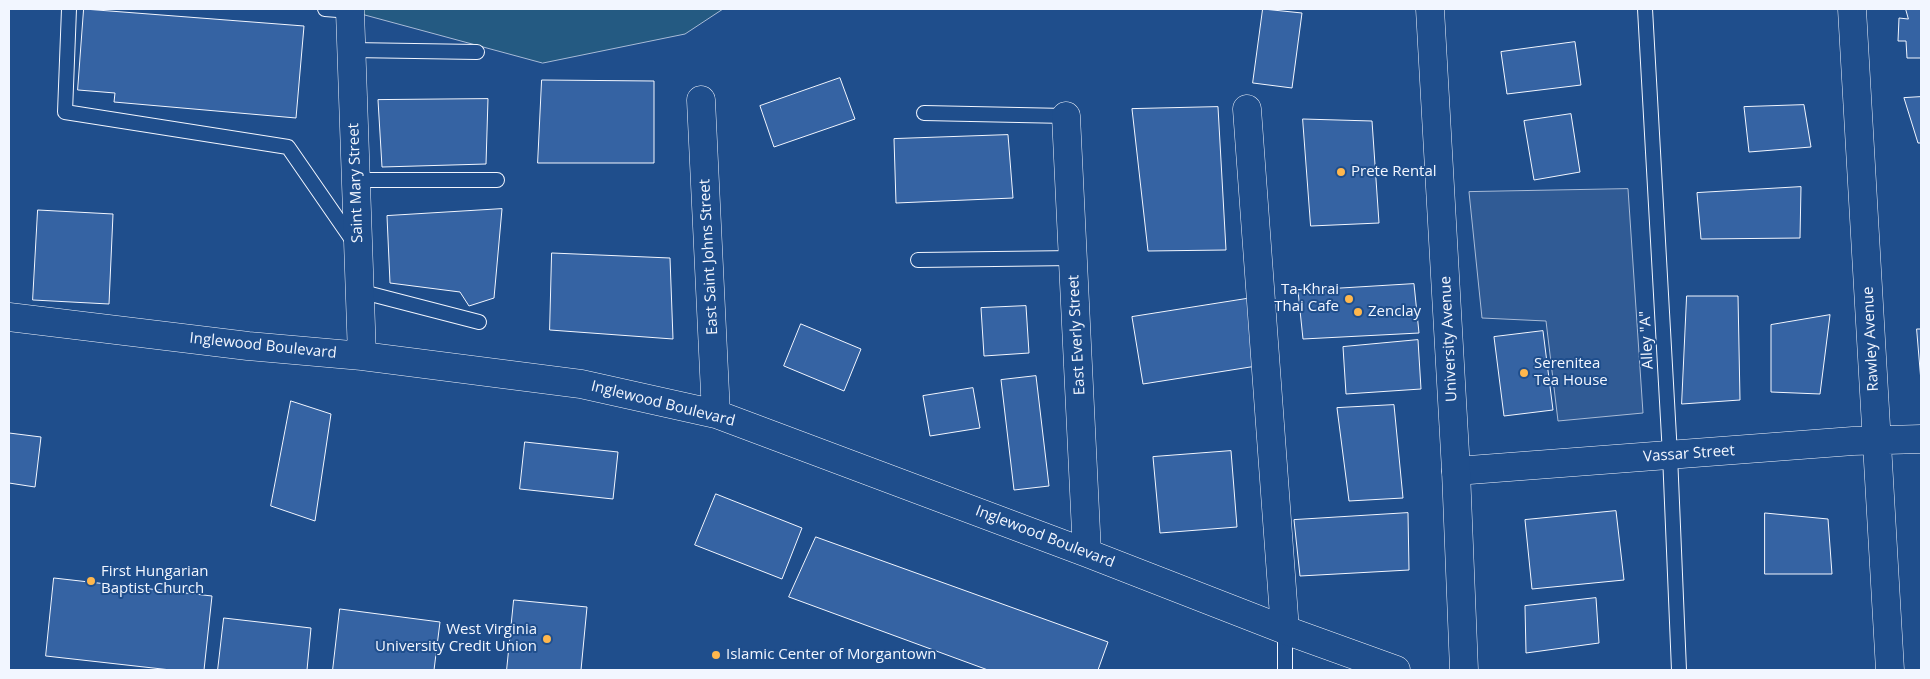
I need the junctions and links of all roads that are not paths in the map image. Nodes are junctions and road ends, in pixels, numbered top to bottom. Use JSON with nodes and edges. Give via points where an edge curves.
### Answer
{"nodes":[{"id":1,"x":69,"y":9,"type":"edge"},
{"id":2,"x":1430,"y":9,"type":"edge"},
{"id":3,"x":1645,"y":9,"type":"edge"},
{"id":4,"x":1852,"y":9,"type":"edge"},
{"id":5,"x":338,"y":10,"type":"edge"},
{"id":6,"x":352,"y":50,"type":"junction"},
{"id":7,"x":476,"y":52,"type":"dead end"},
{"id":8,"x":701,"y":100,"type":"dead end"},
{"id":9,"x":1247,"y":109,"type":"dead end"},
{"id":10,"x":924,"y":113,"type":"dead end"},
{"id":11,"x":1066,"y":116,"type":"joint"},
{"id":12,"x":356,"y":180,"type":"junction"},
{"id":13,"x":497,"y":180,"type":"dead end"},
{"id":14,"x":358,"y":248,"type":"junction"},
{"id":15,"x":1073,"y":258,"type":"junction"},
{"id":16,"x":918,"y":260,"type":"dead end"},
{"id":17,"x":359,"y":291,"type":"junction"},
{"id":18,"x":9,"y":317,"type":"edge"},
{"id":19,"x":479,"y":322,"type":"dead end"},
{"id":20,"x":362,"y":356,"type":"junction"},
{"id":21,"x":716,"y":414,"type":"junction"},
{"id":22,"x":1921,"y":439,"type":"edge"},
{"id":23,"x":1876,"y":441,"type":"junction"},
{"id":24,"x":1670,"y":455,"type":"junction"},
{"id":25,"x":1456,"y":470,"type":"junction"},
{"id":26,"x":1087,"y":553,"type":"junction"},
{"id":27,"x":1284,"y":630,"type":"junction"},
{"id":28,"x":1285,"y":670,"type":"edge"},
{"id":29,"x":1396,"y":670,"type":"edge"},
{"id":30,"x":1464,"y":670,"type":"edge"},
{"id":31,"x":1679,"y":670,"type":"edge"},
{"id":32,"x":1890,"y":670,"type":"edge"}],
"edges":[{"from":1,"to":14,"type":"lane","via":[[65,112],[288,146]]},
{"from":2,"to":25,"type":"street","name":"University Avenue"},
{"from":3,"to":24,"type":"lane","name":"Alley \"A\""},
{"from":4,"to":23,"type":"street","name":"Rawley Avenue"},
{"from":5,"to":6,"type":"street","name":"Saint Mary Street"},
{"from":6,"to":7,"type":"lane"},
{"from":6,"to":12,"type":"street","name":"Saint Mary Street"},
{"from":8,"to":21,"type":"street","name":"East Saint Johns Street"},
{"from":9,"to":27,"type":"street"},
{"from":10,"to":11,"type":"lane"},
{"from":11,"to":15,"type":"street","name":"East Everly Street"},
{"from":12,"to":13,"type":"lane"},
{"from":12,"to":14,"type":"street","name":"Saint Mary Street"},
{"from":14,"to":17,"type":"street","name":"Saint Mary Street"},
{"from":15,"to":16,"type":"lane"},
{"from":15,"to":26,"type":"street","name":"East Everly Street"},
{"from":17,"to":19,"type":"lane"},
{"from":17,"to":20,"type":"street","name":"Saint Mary Street"},
{"from":18,"to":20,"type":"street","name":"Inglewood Boulevard","via":[[248,346]]},
{"from":20,"to":21,"type":"street","name":"Inglewood Boulevard","via":[[581,384]]},
{"from":21,"to":26,"type":"street","name":"Inglewood Boulevard"},
{"from":22,"to":23,"type":"street","name":"Vassar Street"},
{"from":23,"to":24,"type":"street","name":"Vassar Street"},
{"from":23,"to":32,"type":"street","name":"Rawley Avenue"},
{"from":24,"to":25,"type":"street","name":"Vassar Street"},
{"from":24,"to":31,"type":"lane","name":"Alley \"A\""},
{"from":25,"to":30,"type":"street","name":"University Avenue"},
{"from":26,"to":27,"type":"street","name":"Inglewood Boulevard"},
{"from":27,"to":28,"type":"lane"},
{"from":27,"to":29,"type":"street","name":"Inglewood Boulevard"}]}
